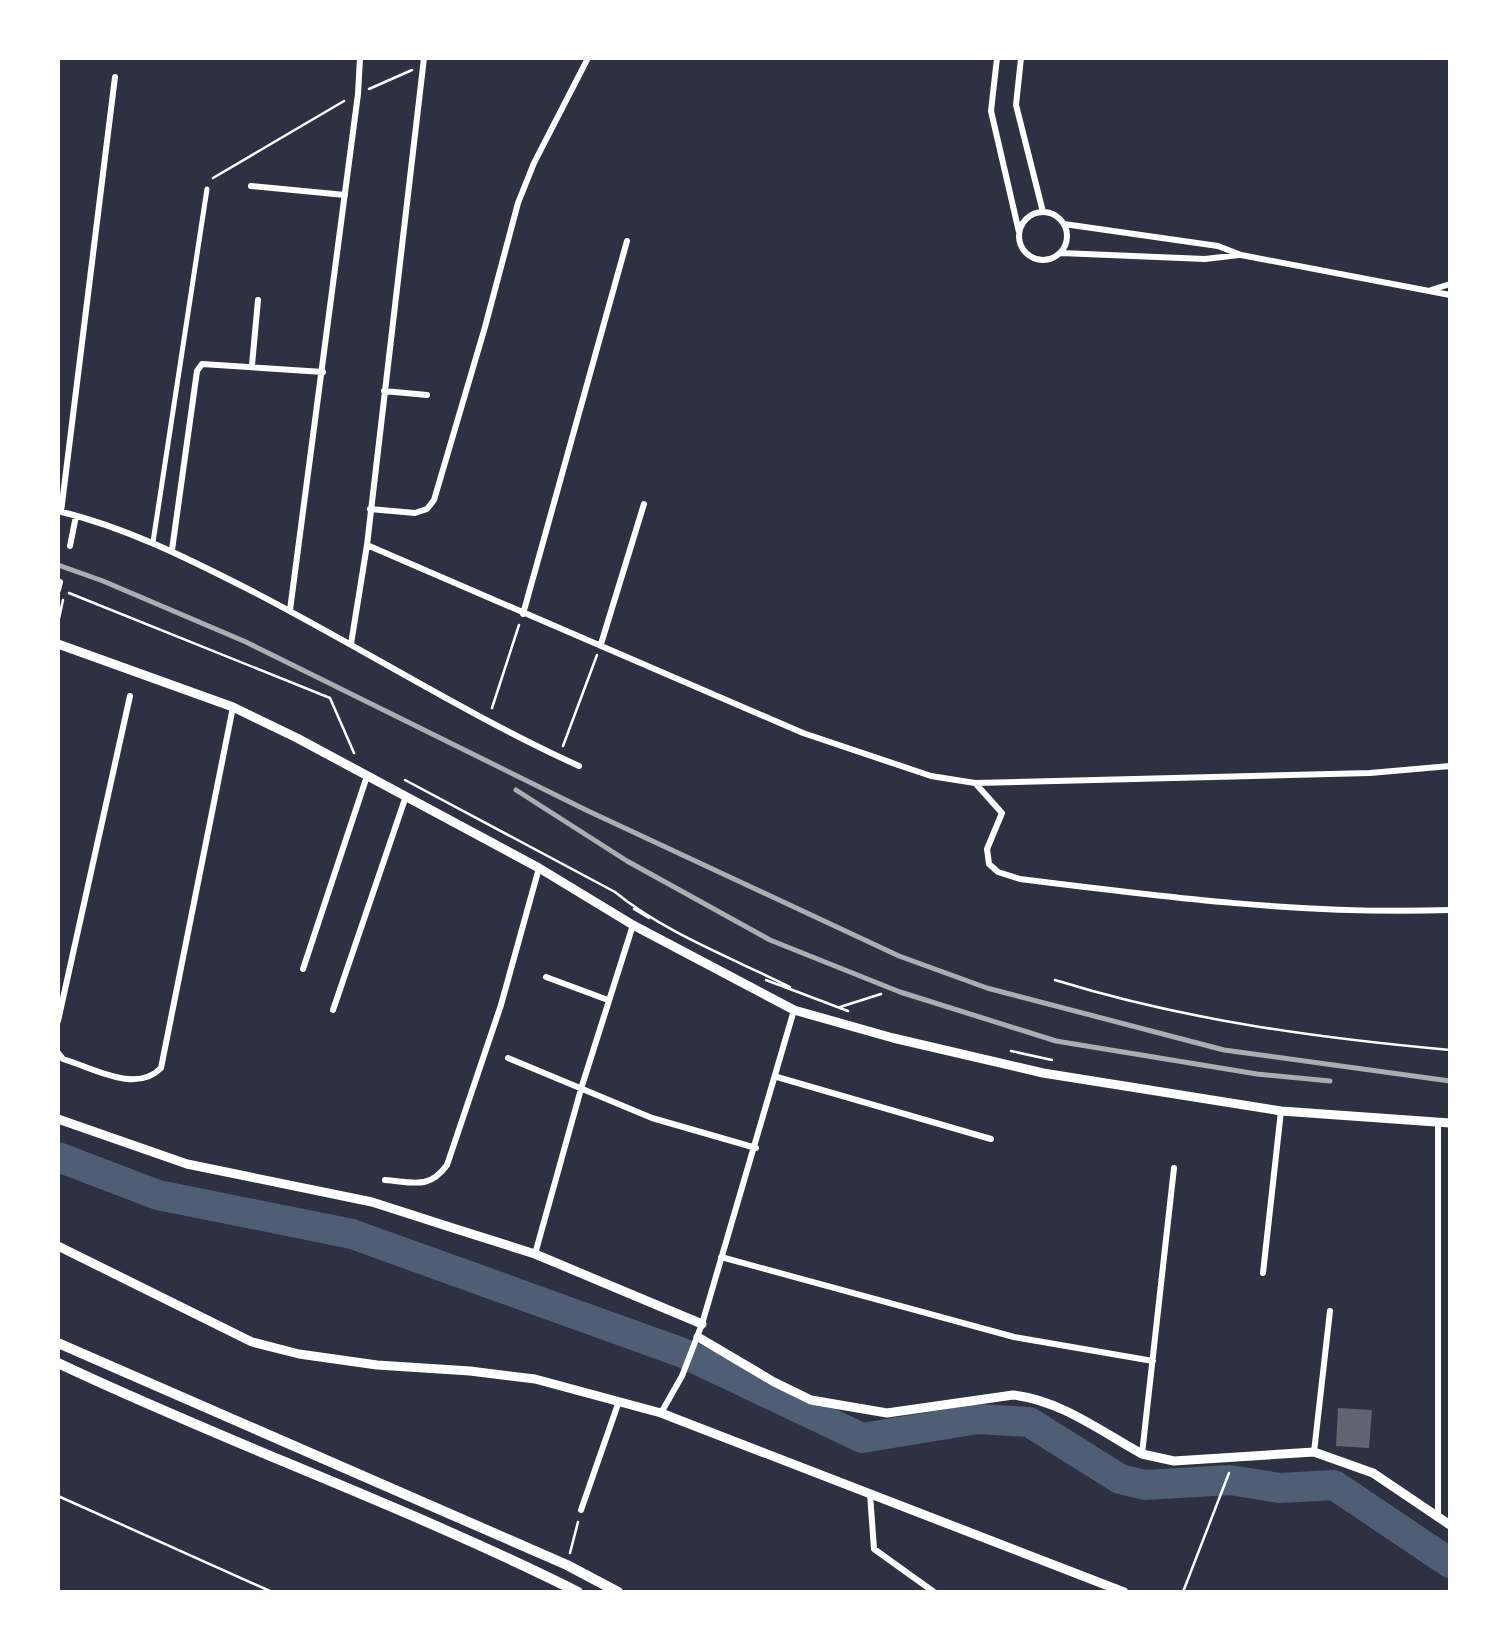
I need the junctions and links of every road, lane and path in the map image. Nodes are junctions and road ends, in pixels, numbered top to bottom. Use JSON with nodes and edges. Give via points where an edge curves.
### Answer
{"nodes":[{"id":1,"x":360,"y":58,"type":"edge"},
{"id":2,"x":588,"y":58,"type":"edge"},
{"id":3,"x":997,"y":58,"type":"edge"},
{"id":4,"x":1021,"y":58,"type":"edge"},
{"id":5,"x":424,"y":61,"type":"edge"},
{"id":6,"x":116,"y":77,"type":"dead end"},
{"id":7,"x":358,"y":94,"type":"junction"},
{"id":8,"x":252,"y":186,"type":"dead end"},
{"id":9,"x":207,"y":190,"type":"joint"},
{"id":10,"x":345,"y":195,"type":"junction"},
{"id":11,"x":1043,"y":212,"type":"junction"},
{"id":12,"x":1064,"y":224,"type":"junction"},
{"id":13,"x":1019,"y":232,"type":"junction"},
{"id":14,"x":627,"y":241,"type":"dead end"},
{"id":15,"x":1061,"y":252,"type":"junction"},
{"id":16,"x":1241,"y":255,"type":"junction"},
{"id":17,"x":1450,"y":284,"type":"edge"},
{"id":18,"x":1430,"y":291,"type":"junction"},
{"id":19,"x":1450,"y":295,"type":"edge"},
{"id":20,"x":258,"y":300,"type":"dead end"},
{"id":21,"x":252,"y":365,"type":"junction"},
{"id":22,"x":323,"y":372,"type":"junction"},
{"id":23,"x":384,"y":391,"type":"junction"},
{"id":24,"x":427,"y":395,"type":"dead end"},
{"id":25,"x":644,"y":504,"type":"dead end"},
{"id":26,"x":370,"y":509,"type":"junction"},
{"id":27,"x":59,"y":512,"type":"edge"},
{"id":28,"x":76,"y":516,"type":"junction"},
{"id":29,"x":153,"y":542,"type":"junction"},
{"id":30,"x":70,"y":546,"type":"dead end"},
{"id":31,"x":367,"y":546,"type":"junction"},
{"id":32,"x":172,"y":550,"type":"junction"},
{"id":33,"x":290,"y":610,"type":"junction"},
{"id":34,"x":523,"y":614,"type":"junction"},
{"id":35,"x":58,"y":623,"type":"edge"},
{"id":36,"x":58,"y":644,"type":"edge"},
{"id":37,"x":351,"y":644,"type":"junction"},
{"id":38,"x":601,"y":644,"type":"junction"},
{"id":39,"x":130,"y":696,"type":"dead end"},
{"id":40,"x":233,"y":707,"type":"junction"},
{"id":41,"x":487,"y":722,"type":"junction"},
{"id":42,"x":338,"y":745,"type":"dead end"},
{"id":43,"x":559,"y":756,"type":"junction"},
{"id":44,"x":579,"y":766,"type":"dead end"},
{"id":45,"x":1450,"y":766,"type":"edge"},
{"id":46,"x":367,"y":776,"type":"junction"},
{"id":47,"x":397,"y":776,"type":"dead end"},
{"id":48,"x":975,"y":783,"type":"junction"},
{"id":49,"x":406,"y":796,"type":"junction"},
{"id":50,"x":539,"y":868,"type":"junction"},
{"id":51,"x":1450,"y":910,"type":"edge"},
{"id":52,"x":633,"y":924,"type":"junction"},
{"id":53,"x":303,"y":969,"type":"dead end"},
{"id":54,"x":546,"y":978,"type":"dead end"},
{"id":55,"x":1055,"y":980,"type":"dead end"},
{"id":56,"x":881,"y":994,"type":"dead end"},
{"id":57,"x":608,"y":1000,"type":"junction"},
{"id":58,"x":839,"y":1007,"type":"junction"},
{"id":59,"x":333,"y":1010,"type":"dead end"},
{"id":60,"x":794,"y":1010,"type":"junction"},
{"id":61,"x":854,"y":1013,"type":"dead end"},
{"id":62,"x":58,"y":1021,"type":"edge"},
{"id":63,"x":1002,"y":1049,"type":"dead end"},
{"id":64,"x":1450,"y":1050,"type":"edge"},
{"id":65,"x":58,"y":1054,"type":"edge"},
{"id":66,"x":508,"y":1058,"type":"dead end"},
{"id":67,"x":1059,"y":1062,"type":"dead end"},
{"id":68,"x":777,"y":1077,"type":"junction"},
{"id":69,"x":580,"y":1089,"type":"junction"},
{"id":70,"x":1280,"y":1111,"type":"junction"},
{"id":71,"x":58,"y":1120,"type":"edge"},
{"id":72,"x":1438,"y":1122,"type":"junction"},
{"id":73,"x":1450,"y":1122,"type":"edge"},
{"id":74,"x":990,"y":1139,"type":"dead end"},
{"id":75,"x":756,"y":1148,"type":"junction"},
{"id":76,"x":1174,"y":1168,"type":"dead end"},
{"id":77,"x":385,"y":1180,"type":"dead end"},
{"id":78,"x":58,"y":1246,"type":"edge"},
{"id":79,"x":534,"y":1254,"type":"junction"},
{"id":80,"x":720,"y":1258,"type":"junction"},
{"id":81,"x":1263,"y":1272,"type":"dead end"},
{"id":82,"x":1330,"y":1311,"type":"dead end"},
{"id":83,"x":702,"y":1324,"type":"junction"},
{"id":84,"x":698,"y":1337,"type":"junction"},
{"id":85,"x":58,"y":1343,"type":"edge"},
{"id":86,"x":1153,"y":1361,"type":"junction"},
{"id":87,"x":58,"y":1363,"type":"edge"},
{"id":88,"x":618,"y":1404,"type":"junction"},
{"id":89,"x":661,"y":1414,"type":"junction"},
{"id":90,"x":1314,"y":1452,"type":"junction"},
{"id":91,"x":1142,"y":1454,"type":"junction"},
{"id":92,"x":1234,"y":1462,"type":"dead end"},
{"id":93,"x":870,"y":1493,"type":"junction"},
{"id":94,"x":58,"y":1496,"type":"edge"},
{"id":95,"x":580,"y":1510,"type":"joint"},
{"id":96,"x":1438,"y":1515,"type":"junction"},
{"id":97,"x":1450,"y":1525,"type":"edge"},
{"id":98,"x":567,"y":1565,"type":"junction"},
{"id":99,"x":272,"y":1592,"type":"edge"},
{"id":100,"x":578,"y":1592,"type":"edge"},
{"id":101,"x":618,"y":1592,"type":"edge"},
{"id":102,"x":934,"y":1592,"type":"edge"},
{"id":103,"x":1124,"y":1592,"type":"edge"},
{"id":104,"x":1183,"y":1592,"type":"edge"}],
"edges":[{"from":1,"to":7,"type":"street"},
{"from":2,"to":26,"type":"street","via":[[518,203],[434,500],[414,512]]},
{"from":3,"to":13,"type":"street","via":[[991,111]]},
{"from":4,"to":11,"type":"street","via":[[1016,104]]},
{"from":5,"to":7,"type":"path"},
{"from":5,"to":23,"type":"street"},
{"from":6,"to":27,"type":"street"},
{"from":7,"to":9,"type":"path","via":[[214,177]]},
{"from":7,"to":10,"type":"street"},
{"from":8,"to":10,"type":"street"},
{"from":9,"to":29,"type":"street"},
{"from":10,"to":22,"type":"street"},
{"from":11,"to":12,"type":"street"},
{"from":11,"to":13,"type":"street"},
{"from":12,"to":15,"type":"street"},
{"from":12,"to":16,"type":"street"},
{"from":13,"to":15,"type":"street","via":[[1020,244],[1038,260]]},
{"from":14,"to":34,"type":"street"},
{"from":15,"to":16,"type":"street"},
{"from":16,"to":18,"type":"street"},
{"from":17,"to":18,"type":"street"},
{"from":18,"to":19,"type":"street"},
{"from":20,"to":21,"type":"street"},
{"from":21,"to":22,"type":"street"},
{"from":21,"to":32,"type":"street","via":[[210,362],[197,371]]},
{"from":22,"to":33,"type":"street"},
{"from":23,"to":24,"type":"street"},
{"from":23,"to":26,"type":"street"},
{"from":25,"to":38,"type":"street"},
{"from":26,"to":31,"type":"street"},
{"from":27,"to":28,"type":"street"},
{"from":28,"to":29,"type":"street"},
{"from":28,"to":30,"type":"street"},
{"from":29,"to":32,"type":"street"},
{"from":31,"to":34,"type":"street"},
{"from":31,"to":37,"type":"street"},
{"from":32,"to":33,"type":"street"},
{"from":33,"to":37,"type":"street"},
{"from":34,"to":38,"type":"street"},
{"from":34,"to":41,"type":"path"},
{"from":35,"to":42,"type":"path","via":[[66,592],[330,698],[354,754]]},
{"from":36,"to":40,"type":"street"},
{"from":37,"to":41,"type":"street"},
{"from":38,"to":43,"type":"path"},
{"from":38,"to":48,"type":"street","via":[[804,732],[931,776]]},
{"from":39,"to":62,"type":"street"},
{"from":40,"to":46,"type":"street"},
{"from":40,"to":65,"type":"street","via":[[161,1068],[152,1078],[134,1081]]},
{"from":41,"to":43,"type":"street"},
{"from":43,"to":44,"type":"street"},
{"from":45,"to":48,"type":"street"},
{"from":46,"to":49,"type":"street"},
{"from":46,"to":53,"type":"street"},
{"from":47,"to":58,"type":"path","via":[[743,971]]},
{"from":48,"to":51,"type":"street","via":[[1002,813],[987,849],[989,864],[1020,879],[1214,903]]},
{"from":49,"to":50,"type":"street"},
{"from":49,"to":59,"type":"street"},
{"from":50,"to":52,"type":"street"},
{"from":50,"to":77,"type":"street","via":[[447,1165],[424,1183]]},
{"from":52,"to":57,"type":"street"},
{"from":52,"to":60,"type":"street"},
{"from":54,"to":57,"type":"street"},
{"from":55,"to":64,"type":"path","via":[[1248,1026]]},
{"from":56,"to":58,"type":"path"},
{"from":57,"to":69,"type":"street"},
{"from":58,"to":61,"type":"path"},
{"from":60,"to":68,"type":"street"},
{"from":60,"to":70,"type":"street","via":[[1043,1073]]},
{"from":63,"to":67,"type":"path"},
{"from":66,"to":69,"type":"street"},
{"from":68,"to":74,"type":"street"},
{"from":68,"to":75,"type":"street"},
{"from":69,"to":75,"type":"street"},
{"from":69,"to":79,"type":"street"},
{"from":70,"to":72,"type":"street"},
{"from":70,"to":81,"type":"street"},
{"from":71,"to":79,"type":"street","via":[[149,1154],[372,1202]]},
{"from":72,"to":73,"type":"street"},
{"from":72,"to":96,"type":"street"},
{"from":75,"to":80,"type":"street"},
{"from":76,"to":86,"type":"street"},
{"from":78,"to":88,"type":"street","via":[[252,1342],[377,1365],[534,1378]]},
{"from":79,"to":83,"type":"street"},
{"from":80,"to":83,"type":"street"},
{"from":80,"to":86,"type":"street","via":[[1014,1337]]},
{"from":82,"to":90,"type":"street"},
{"from":83,"to":84,"type":"street"},
{"from":84,"to":89,"type":"street"},
{"from":84,"to":91,"type":"street","via":[[811,1400],[887,1413],[1030,1397]]},
{"from":85,"to":98,"type":"main road"},
{"from":86,"to":91,"type":"street"},
{"from":87,"to":100,"type":"main road"},
{"from":88,"to":89,"type":"street"},
{"from":88,"to":95,"type":"street"},
{"from":89,"to":93,"type":"street"},
{"from":90,"to":91,"type":"street","via":[[1174,1461]]},
{"from":90,"to":96,"type":"street","via":[[1374,1473]]},
{"from":92,"to":104,"type":"path"},
{"from":93,"to":102,"type":"street","via":[[874,1549]]},
{"from":93,"to":103,"type":"street"},
{"from":94,"to":99,"type":"path"},
{"from":95,"to":98,"type":"path"},
{"from":96,"to":97,"type":"street"},
{"from":98,"to":101,"type":"main road"}]}
